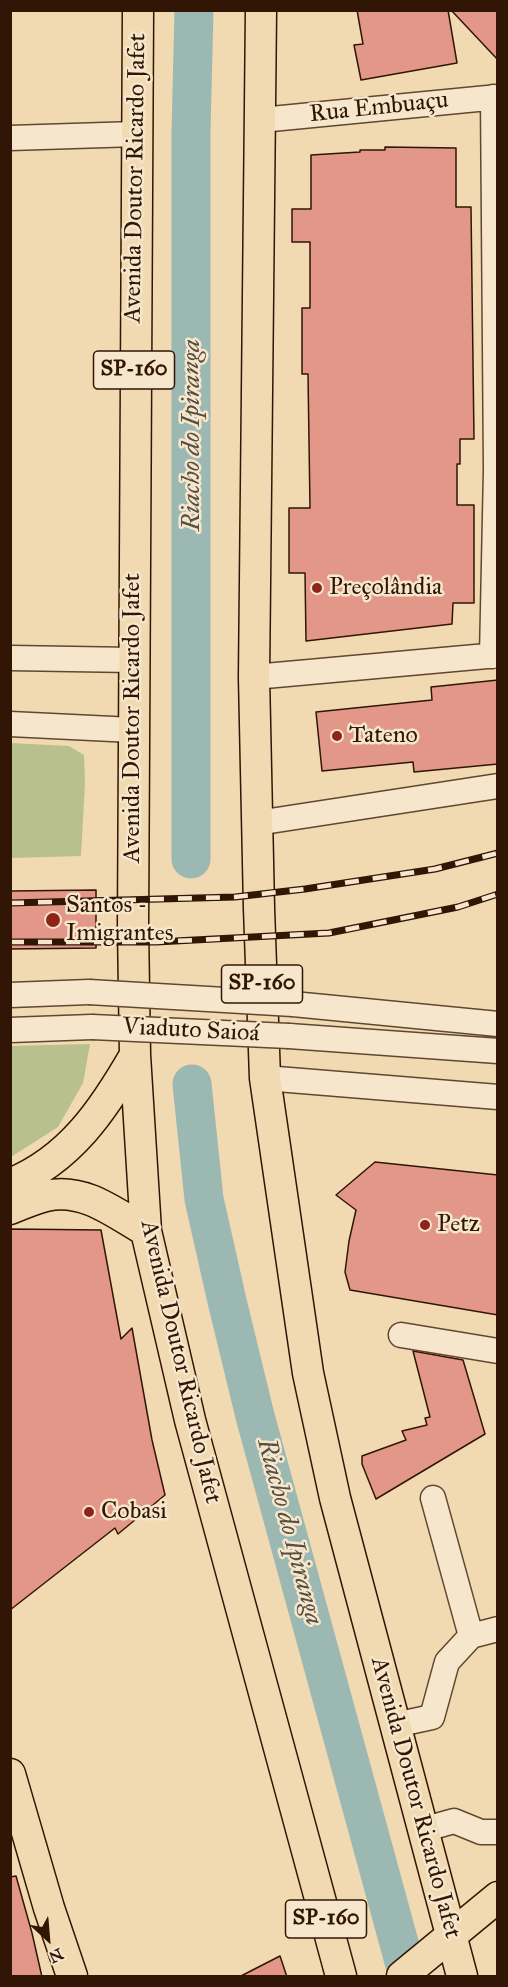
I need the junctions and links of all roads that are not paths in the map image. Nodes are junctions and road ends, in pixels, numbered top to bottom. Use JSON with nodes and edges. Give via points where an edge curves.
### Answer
{"nodes":[{"id":1,"x":138,"y":10,"type":"edge"},
{"id":2,"x":261,"y":10,"type":"edge"},
{"id":3,"x":495,"y":97,"type":"edge"},
{"id":4,"x":261,"y":120,"type":"junction"},
{"id":5,"x":136,"y":134,"type":"junction"},
{"id":6,"x":10,"y":138,"type":"edge"},
{"id":7,"x":496,"y":307,"type":"edge"},
{"id":8,"x":497,"y":470,"type":"edge"},
{"id":9,"x":495,"y":655,"type":"edge"},
{"id":10,"x":10,"y":658,"type":"edge"},
{"id":11,"x":133,"y":660,"type":"junction"},
{"id":12,"x":254,"y":677,"type":"junction"},
{"id":13,"x":10,"y":724,"type":"edge"},
{"id":14,"x":133,"y":730,"type":"junction"},
{"id":15,"x":498,"y":786,"type":"edge"},
{"id":16,"x":257,"y":823,"type":"junction"},
{"id":17,"x":10,"y":995,"type":"edge"},
{"id":18,"x":498,"y":1024,"type":"edge"},
{"id":19,"x":10,"y":1030,"type":"edge"},
{"id":20,"x":498,"y":1051,"type":"edge"},
{"id":21,"x":135,"y":1055,"type":"junction"},
{"id":22,"x":265,"y":1078,"type":"junction"},
{"id":23,"x":498,"y":1097,"type":"edge"},
{"id":24,"x":10,"y":1184,"type":"edge"},
{"id":25,"x":10,"y":1209,"type":"edge"},
{"id":26,"x":146,"y":1231,"type":"junction"},
{"id":27,"x":400,"y":1335,"type":"dead end"},
{"id":28,"x":498,"y":1351,"type":"edge"},
{"id":29,"x":433,"y":1498,"type":"dead end"},
{"id":30,"x":498,"y":1629,"type":"edge"},
{"id":31,"x":471,"y":1636,"type":"junction"},
{"id":32,"x":395,"y":1725,"type":"junction"},
{"id":33,"x":10,"y":1774,"type":"edge"},
{"id":34,"x":422,"y":1830,"type":"junction"},
{"id":35,"x":498,"y":1832,"type":"edge"},
{"id":36,"x":498,"y":1897,"type":"edge"},
{"id":37,"x":440,"y":1946,"type":"junction"},
{"id":38,"x":72,"y":1977,"type":"edge"},
{"id":39,"x":341,"y":1977,"type":"edge"},
{"id":40,"x":402,"y":1977,"type":"edge"},
{"id":41,"x":462,"y":1977,"type":"edge"}],
"edges":[{"from":1,"to":5,"type":"main road","name":"Avenida Doutor Ricardo Jafet","number":"SP-160"},
{"from":2,"to":4,"type":"main road","name":"Avenida Doutor Ricardo Jafet","number":"SP-160"},
{"from":3,"to":4,"type":"street","name":"Rua Embuaçu"},
{"from":3,"to":7,"type":"street"},
{"from":4,"to":12,"type":"main road","name":"Avenida Doutor Ricardo Jafet","number":"SP-160"},
{"from":5,"to":6,"type":"street"},
{"from":5,"to":11,"type":"main road","name":"Avenida Doutor Ricardo Jafet","number":"SP-160"},
{"from":7,"to":8,"type":"street"},
{"from":8,"to":9,"type":"street"},
{"from":9,"to":12,"type":"street"},
{"from":10,"to":11,"type":"street"},
{"from":11,"to":14,"type":"main road","name":"Avenida Doutor Ricardo Jafet","number":"SP-160"},
{"from":12,"to":16,"type":"main road","name":"Avenida Doutor Ricardo Jafet","number":"SP-160"},
{"from":13,"to":14,"type":"street"},
{"from":14,"to":21,"type":"main road","name":"Avenida Doutor Ricardo Jafet","number":"SP-160"},
{"from":15,"to":16,"type":"street"},
{"from":16,"to":22,"type":"main road","name":"Avenida Doutor Ricardo Jafet","number":"SP-160"},
{"from":17,"to":18,"type":"street","name":"Viaduto Saioá","bridge":true,"via":[[90,992],[293,1004]]},
{"from":19,"to":20,"type":"street","name":"Viaduto Saioá","bridge":true,"via":[[92,1027]]},
{"from":21,"to":24,"type":"main road","via":[[84,1133],[51,1161]]},
{"from":21,"to":26,"type":"main road","name":"Avenida Doutor Ricardo Jafet","number":"SP-160"},
{"from":22,"to":23,"type":"street"},
{"from":22,"to":32,"type":"main road","name":"Avenida Doutor Ricardo Jafet","number":"SP-160","via":[[308,1373],[335,1498]]},
{"from":25,"to":26,"type":"main road","via":[[67,1194],[88,1198]]},
{"from":26,"to":39,"type":"main road","name":"Avenida Doutor Ricardo Jafet","number":"SP-160","via":[[190,1420]]},
{"from":27,"to":28,"type":"street"},
{"from":29,"to":31,"type":"street"},
{"from":30,"to":31,"type":"street"},
{"from":31,"to":32,"type":"street","via":[[447,1662],[432,1717]]},
{"from":32,"to":34,"type":"main road","name":"Avenida Doutor Ricardo Jafet","number":"SP-160"},
{"from":33,"to":38,"type":"main road"},
{"from":34,"to":35,"type":"street","via":[[454,1821],[481,1832]]},
{"from":34,"to":37,"type":"main road","name":"Avenida Doutor Ricardo Jafet","number":"SP-160"},
{"from":36,"to":37,"type":"main road"},
{"from":37,"to":40,"type":"main road"},
{"from":37,"to":41,"type":"main road","name":"Avenida Doutor Ricardo Jafet","number":"SP-160"}]}
